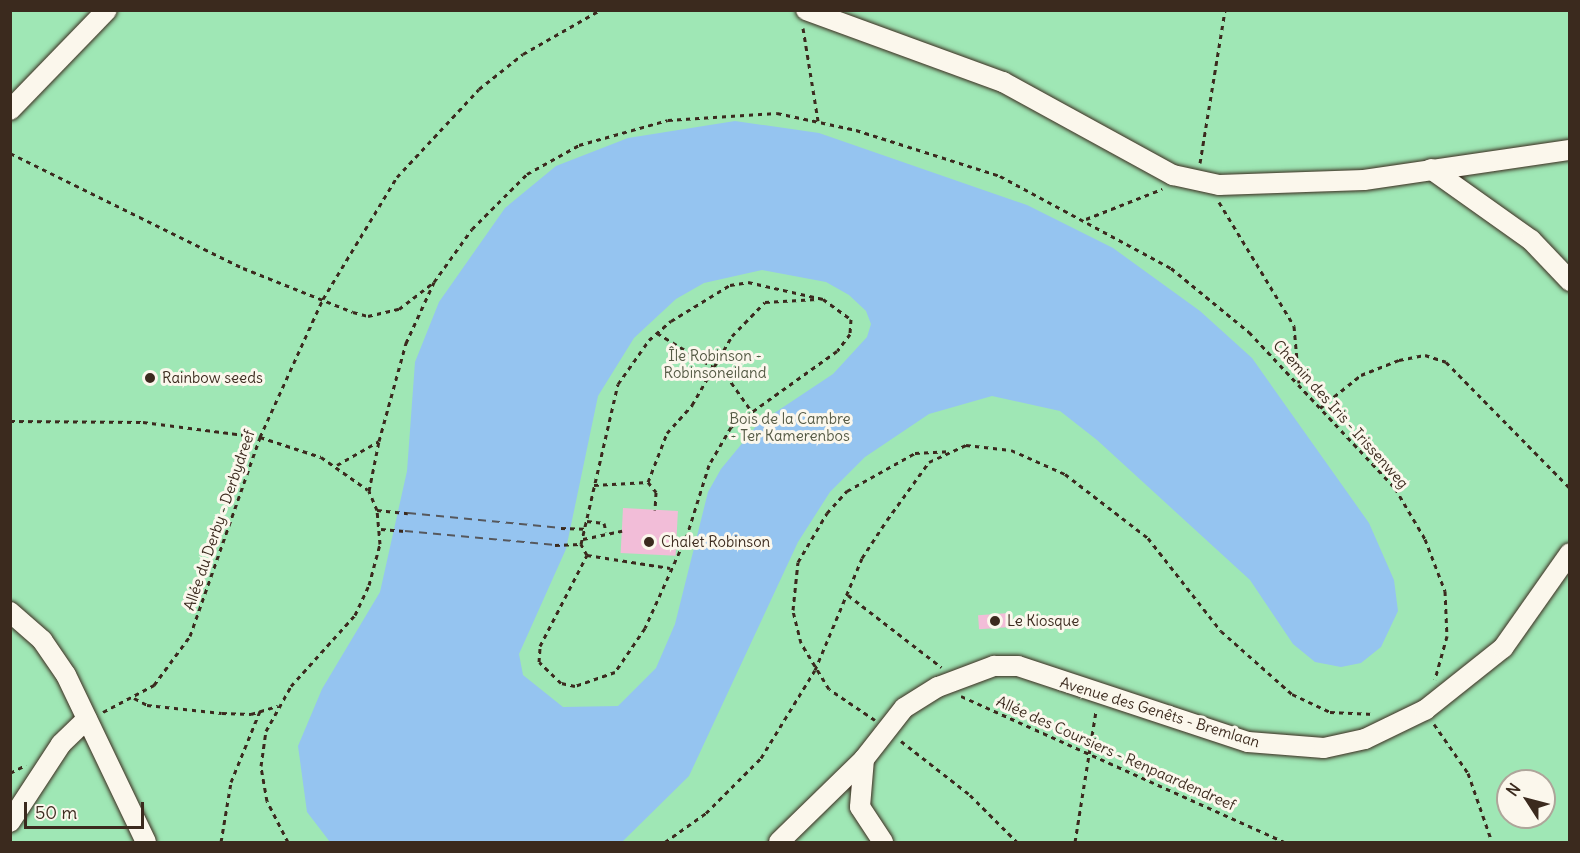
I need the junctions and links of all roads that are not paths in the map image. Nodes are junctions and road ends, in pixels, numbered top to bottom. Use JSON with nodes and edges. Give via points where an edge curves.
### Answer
{"nodes":[{"id":1,"x":107,"y":10,"type":"edge"},
{"id":2,"x":804,"y":16,"type":"edge"},
{"id":3,"x":10,"y":110,"type":"edge"},
{"id":4,"x":1569,"y":150,"type":"edge"},
{"id":5,"x":1431,"y":169,"type":"junction"},
{"id":6,"x":1569,"y":281,"type":"edge"},
{"id":7,"x":1569,"y":553,"type":"edge"},
{"id":8,"x":11,"y":611,"type":"edge"},
{"id":9,"x":87,"y":719,"type":"junction"},
{"id":10,"x":864,"y":759,"type":"junction"},
{"id":11,"x":825,"y":800,"type":"junction"},
{"id":12,"x":865,"y":820,"type":"junction"},
{"id":13,"x":10,"y":822,"type":"edge"},
{"id":14,"x":146,"y":843,"type":"edge"},
{"id":15,"x":779,"y":843,"type":"edge"},
{"id":16,"x":883,"y":843,"type":"edge"}],
"edges":[{"from":1,"to":3,"type":"street"},
{"from":2,"to":5,"type":"street","via":[[1003,82],[1173,175],[1197,181],[1292,186]]},
{"from":4,"to":5,"type":"street"},
{"from":5,"to":6,"type":"street","via":[[1532,240]]},
{"from":7,"to":10,"type":"street","name":"Avenue des Genêts - Bremlaan","via":[[1503,648],[1425,710],[1365,739],[1324,748],[1248,742],[1099,696],[1018,666],[994,666],[947,684],[886,728]]},
{"from":8,"to":9,"type":"street","via":[[42,639]]},
{"from":9,"to":13,"type":"street","via":[[61,744]]},
{"from":9,"to":14,"type":"street"},
{"from":10,"to":11,"type":"street","name":"Avenue des Genêts - Bremlaan"},
{"from":10,"to":12,"type":"street","via":[[859,792]]},
{"from":11,"to":12,"type":"street","via":[[845,805]]},
{"from":11,"to":15,"type":"street","name":"Avenue des Genêts - Bremlaan"},
{"from":12,"to":16,"type":"street"}]}
